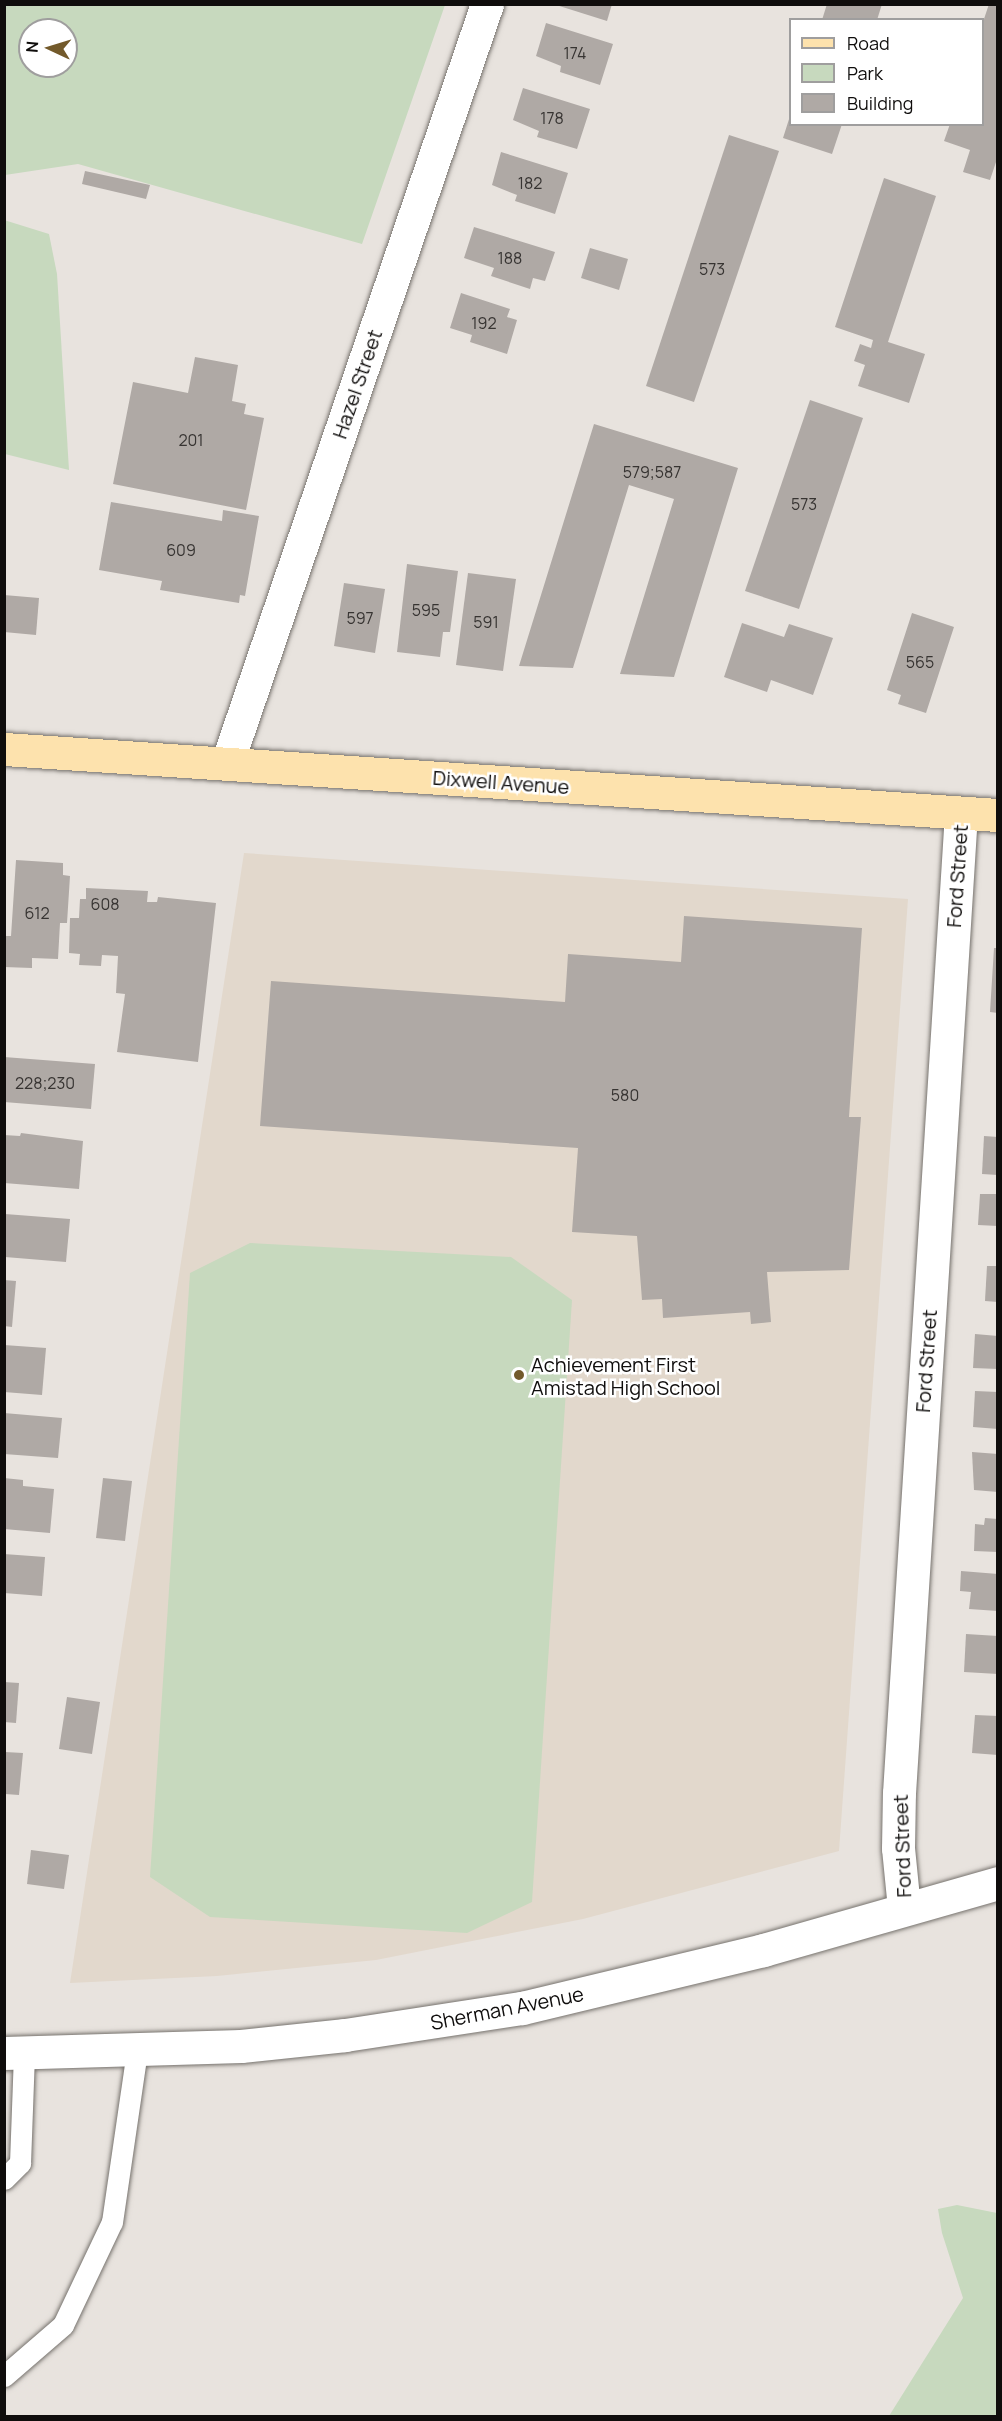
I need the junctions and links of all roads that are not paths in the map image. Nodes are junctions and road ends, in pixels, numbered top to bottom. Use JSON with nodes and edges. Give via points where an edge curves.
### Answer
{"nodes":[{"id":1,"x":487,"y":4,"type":"edge"},
{"id":2,"x":4,"y":749,"type":"edge"},
{"id":3,"x":227,"y":763,"type":"junction"},
{"id":4,"x":961,"y":814,"type":"junction"},
{"id":5,"x":998,"y":815,"type":"edge"},
{"id":6,"x":998,"y":1883,"type":"edge"},
{"id":7,"x":904,"y":1908,"type":"junction"},
{"id":8,"x":137,"y":2050,"type":"junction"},
{"id":9,"x":14,"y":2053,"type":"edge"},
{"id":10,"x":4,"y":2180,"type":"edge"},
{"id":11,"x":4,"y":2376,"type":"edge"}],
"edges":[{"from":1,"to":3,"type":"street","name":"Hazel Street"},
{"from":2,"to":3,"type":"main road","name":"Dixwell Avenue"},
{"from":3,"to":4,"type":"main road","name":"Dixwell Avenue"},
{"from":4,"to":5,"type":"main road","name":"Dixwell Avenue"},
{"from":4,"to":7,"type":"street","name":"Ford Street","via":[[899,1793],[898,1848]]},
{"from":6,"to":7,"type":"street","name":"Sherman Avenue"},
{"from":7,"to":8,"type":"street","name":"Sherman Avenue","via":[[763,1950],[522,2008],[345,2035]]},
{"from":8,"to":9,"type":"street","name":"Sherman Avenue"},
{"from":8,"to":11,"type":"lane","via":[[112,2222],[63,2325]]},
{"from":9,"to":10,"type":"lane","via":[[20,2163]]}]}
